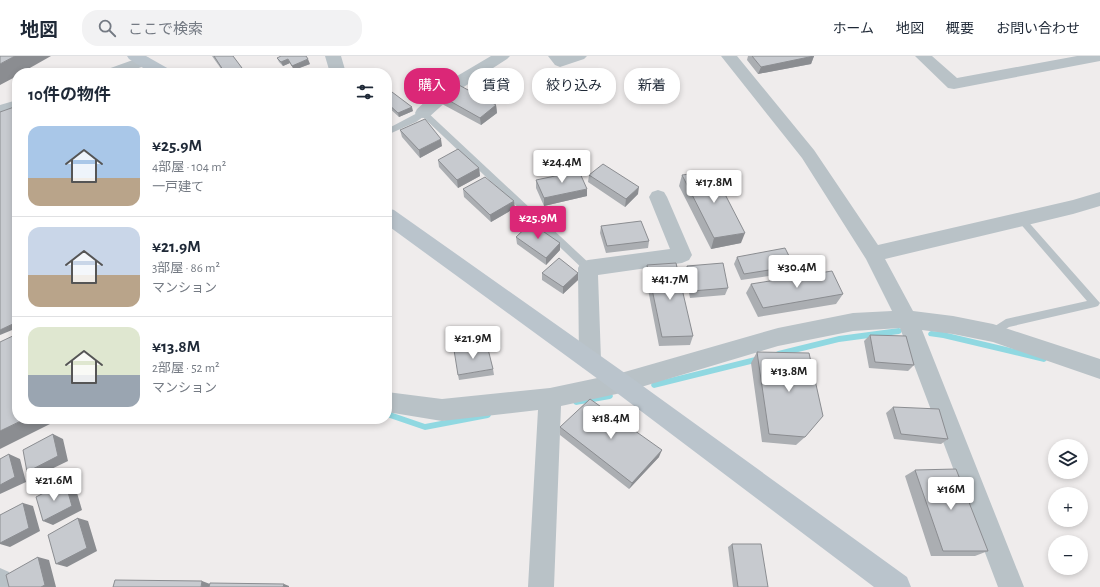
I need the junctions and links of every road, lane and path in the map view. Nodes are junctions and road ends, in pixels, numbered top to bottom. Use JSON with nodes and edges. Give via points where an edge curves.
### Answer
{"nodes":[{"id":1,"x":333,"y":56,"type":"edge"},
{"id":2,"x":502,"y":56,"type":"edge"},
{"id":3,"x":556,"y":56,"type":"edge"},
{"id":4,"x":579,"y":56,"type":"edge"},
{"id":5,"x":729,"y":56,"type":"edge"},
{"id":6,"x":923,"y":56,"type":"edge"},
{"id":7,"x":1100,"y":56,"type":"edge"},
{"id":8,"x":140,"y":59,"type":"edge"},
{"id":9,"x":121,"y":68,"type":"edge"},
{"id":10,"x":154,"y":68,"type":"edge"},
{"id":11,"x":337,"y":68,"type":"edge"},
{"id":12,"x":12,"y":107,"type":"edge"},
{"id":13,"x":0,"y":111,"type":"edge"},
{"id":14,"x":423,"y":113,"type":"junction"},
{"id":15,"x":392,"y":130,"type":"edge"},
{"id":16,"x":658,"y":197,"type":"dead end"},
{"id":17,"x":1100,"y":199,"type":"edge"},
{"id":18,"x":392,"y":219,"type":"edge"},
{"id":19,"x":1021,"y":219,"type":"junction"},
{"id":20,"x":874,"y":254,"type":"junction"},
{"id":21,"x":588,"y":268,"type":"junction"},
{"id":22,"x":907,"y":319,"type":"junction"},
{"id":23,"x":993,"y":333,"type":"junction"},
{"id":24,"x":590,"y":360,"type":"junction"},
{"id":25,"x":1100,"y":369,"type":"edge"},
{"id":26,"x":621,"y":383,"type":"junction"},
{"id":27,"x":550,"y":398,"type":"junction"},
{"id":28,"x":392,"y":403,"type":"edge"},
{"id":29,"x":0,"y":581,"type":"edge"},
{"id":30,"x":2,"y":587,"type":"edge"},
{"id":31,"x":541,"y":587,"type":"edge"},
{"id":32,"x":897,"y":587,"type":"edge"},
{"id":33,"x":1011,"y":587,"type":"edge"}],
"edges":[{"from":1,"to":11,"type":"street"},
{"from":2,"to":14,"type":"street","via":[[453,86]]},
{"from":3,"to":4,"type":"street","via":[[560,62]]},
{"from":5,"to":20,"type":"street","via":[[808,154]]},
{"from":6,"to":7,"type":"street","via":[[954,84]]},
{"from":8,"to":9,"type":"street"},
{"from":8,"to":10,"type":"street"},
{"from":12,"to":13,"type":"street"},
{"from":14,"to":15,"type":"lane"},
{"from":14,"to":21,"type":"lane"},
{"from":16,"to":21,"type":"street","via":[[682,255]]},
{"from":17,"to":19,"type":"street"},
{"from":18,"to":24,"type":"street"},
{"from":19,"to":20,"type":"street"},
{"from":19,"to":23,"type":"lane","via":[[1095,303],[1006,323]]},
{"from":20,"to":22,"type":"street"},
{"from":21,"to":24,"type":"street"},
{"from":22,"to":23,"type":"street"},
{"from":22,"to":26,"type":"street","via":[[853,322],[778,337]]},
{"from":22,"to":33,"type":"street"},
{"from":23,"to":25,"type":"street"},
{"from":24,"to":26,"type":"street"},
{"from":26,"to":27,"type":"street"},
{"from":26,"to":32,"type":"street"},
{"from":27,"to":28,"type":"street","via":[[442,410]]},
{"from":27,"to":31,"type":"street"},
{"from":29,"to":30,"type":"street"}]}
